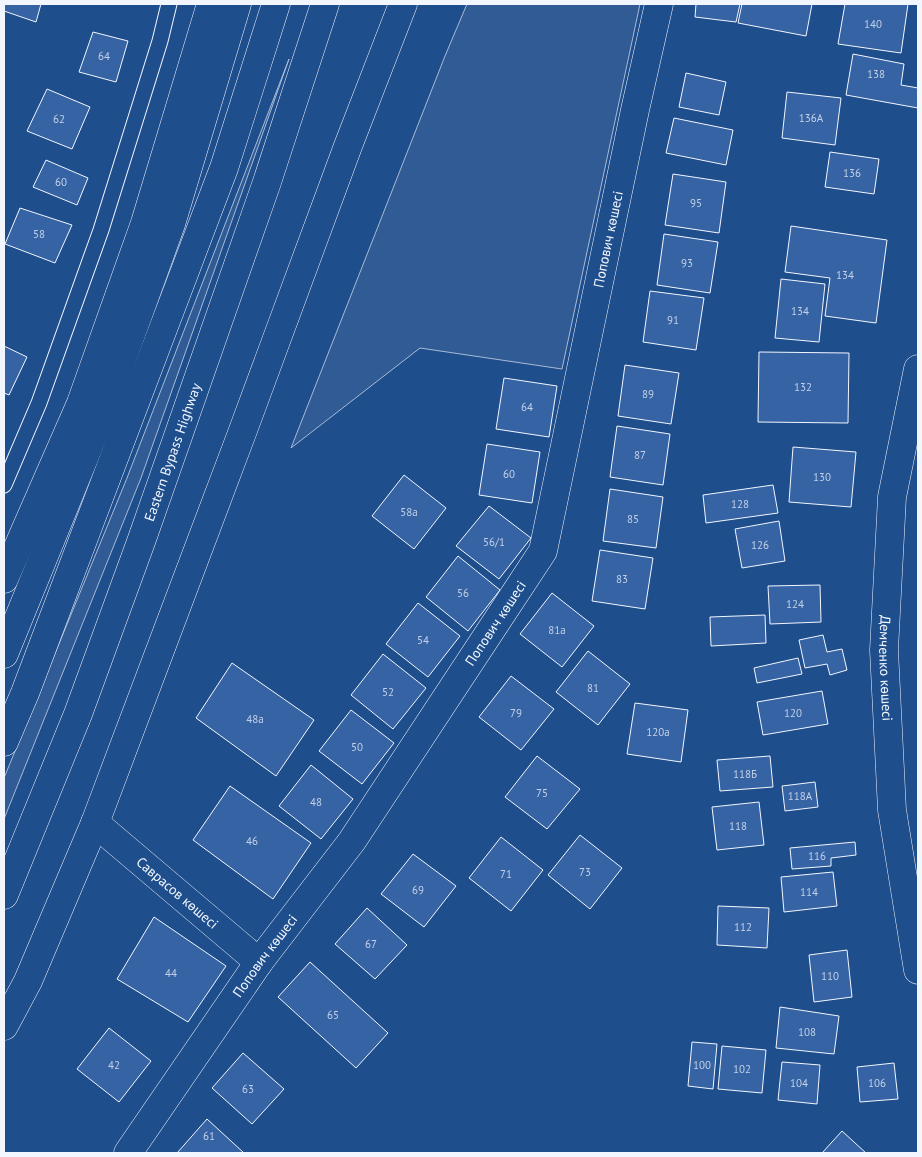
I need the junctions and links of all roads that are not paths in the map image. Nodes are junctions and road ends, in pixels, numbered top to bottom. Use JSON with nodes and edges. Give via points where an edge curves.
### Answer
{"nodes":[{"id":1,"x":169,"y":4,"type":"edge"},
{"id":2,"x":211,"y":4,"type":"edge"},
{"id":3,"x":237,"y":4,"type":"edge"},
{"id":4,"x":276,"y":4,"type":"edge"},
{"id":5,"x":325,"y":4,"type":"edge"},
{"id":6,"x":403,"y":4,"type":"edge"},
{"id":7,"x":659,"y":4,"type":"edge"},
{"id":8,"x":918,"y":368,"type":"edge"},
{"id":9,"x":4,"y":485,"type":"edge"},
{"id":10,"x":4,"y":579,"type":"edge"},
{"id":11,"x":4,"y":654,"type":"edge"},
{"id":12,"x":4,"y":742,"type":"edge"},
{"id":13,"x":95,"y":823,"type":"junction"},
{"id":14,"x":4,"y":895,"type":"edge"},
{"id":15,"x":259,"y":962,"type":"junction"},
{"id":16,"x":918,"y":970,"type":"edge"},
{"id":17,"x":4,"y":1026,"type":"edge"},
{"id":18,"x":128,"y":1153,"type":"edge"}],
"edges":[{"from":1,"to":9,"type":"lane","via":[[101,230],[39,403]]},
{"from":2,"to":10,"type":"main road","via":[[145,223],[84,394]]},
{"from":3,"to":11,"type":"main road","via":[[171,224],[104,409]]},
{"from":4,"to":12,"type":"main road","via":[[224,168]]},
{"from":5,"to":14,"type":"main road","name":"Eastern Bypass Highway","via":[[142,539],[78,714]]},
{"from":6,"to":13,"type":"main road"},
{"from":7,"to":15,"type":"main road","name":"Попович көшесі","via":[[543,551],[352,841]]},
{"from":8,"to":16,"type":"main road","name":"Демченко көшесі","via":[[892,497],[884,650],[892,810]]},
{"from":13,"to":15,"type":"main road","name":"Саврасов көшесі"},
{"from":13,"to":17,"type":"main road","via":[[28,981]]},
{"from":15,"to":18,"type":"main road","name":"Попович көшесі"}]}
